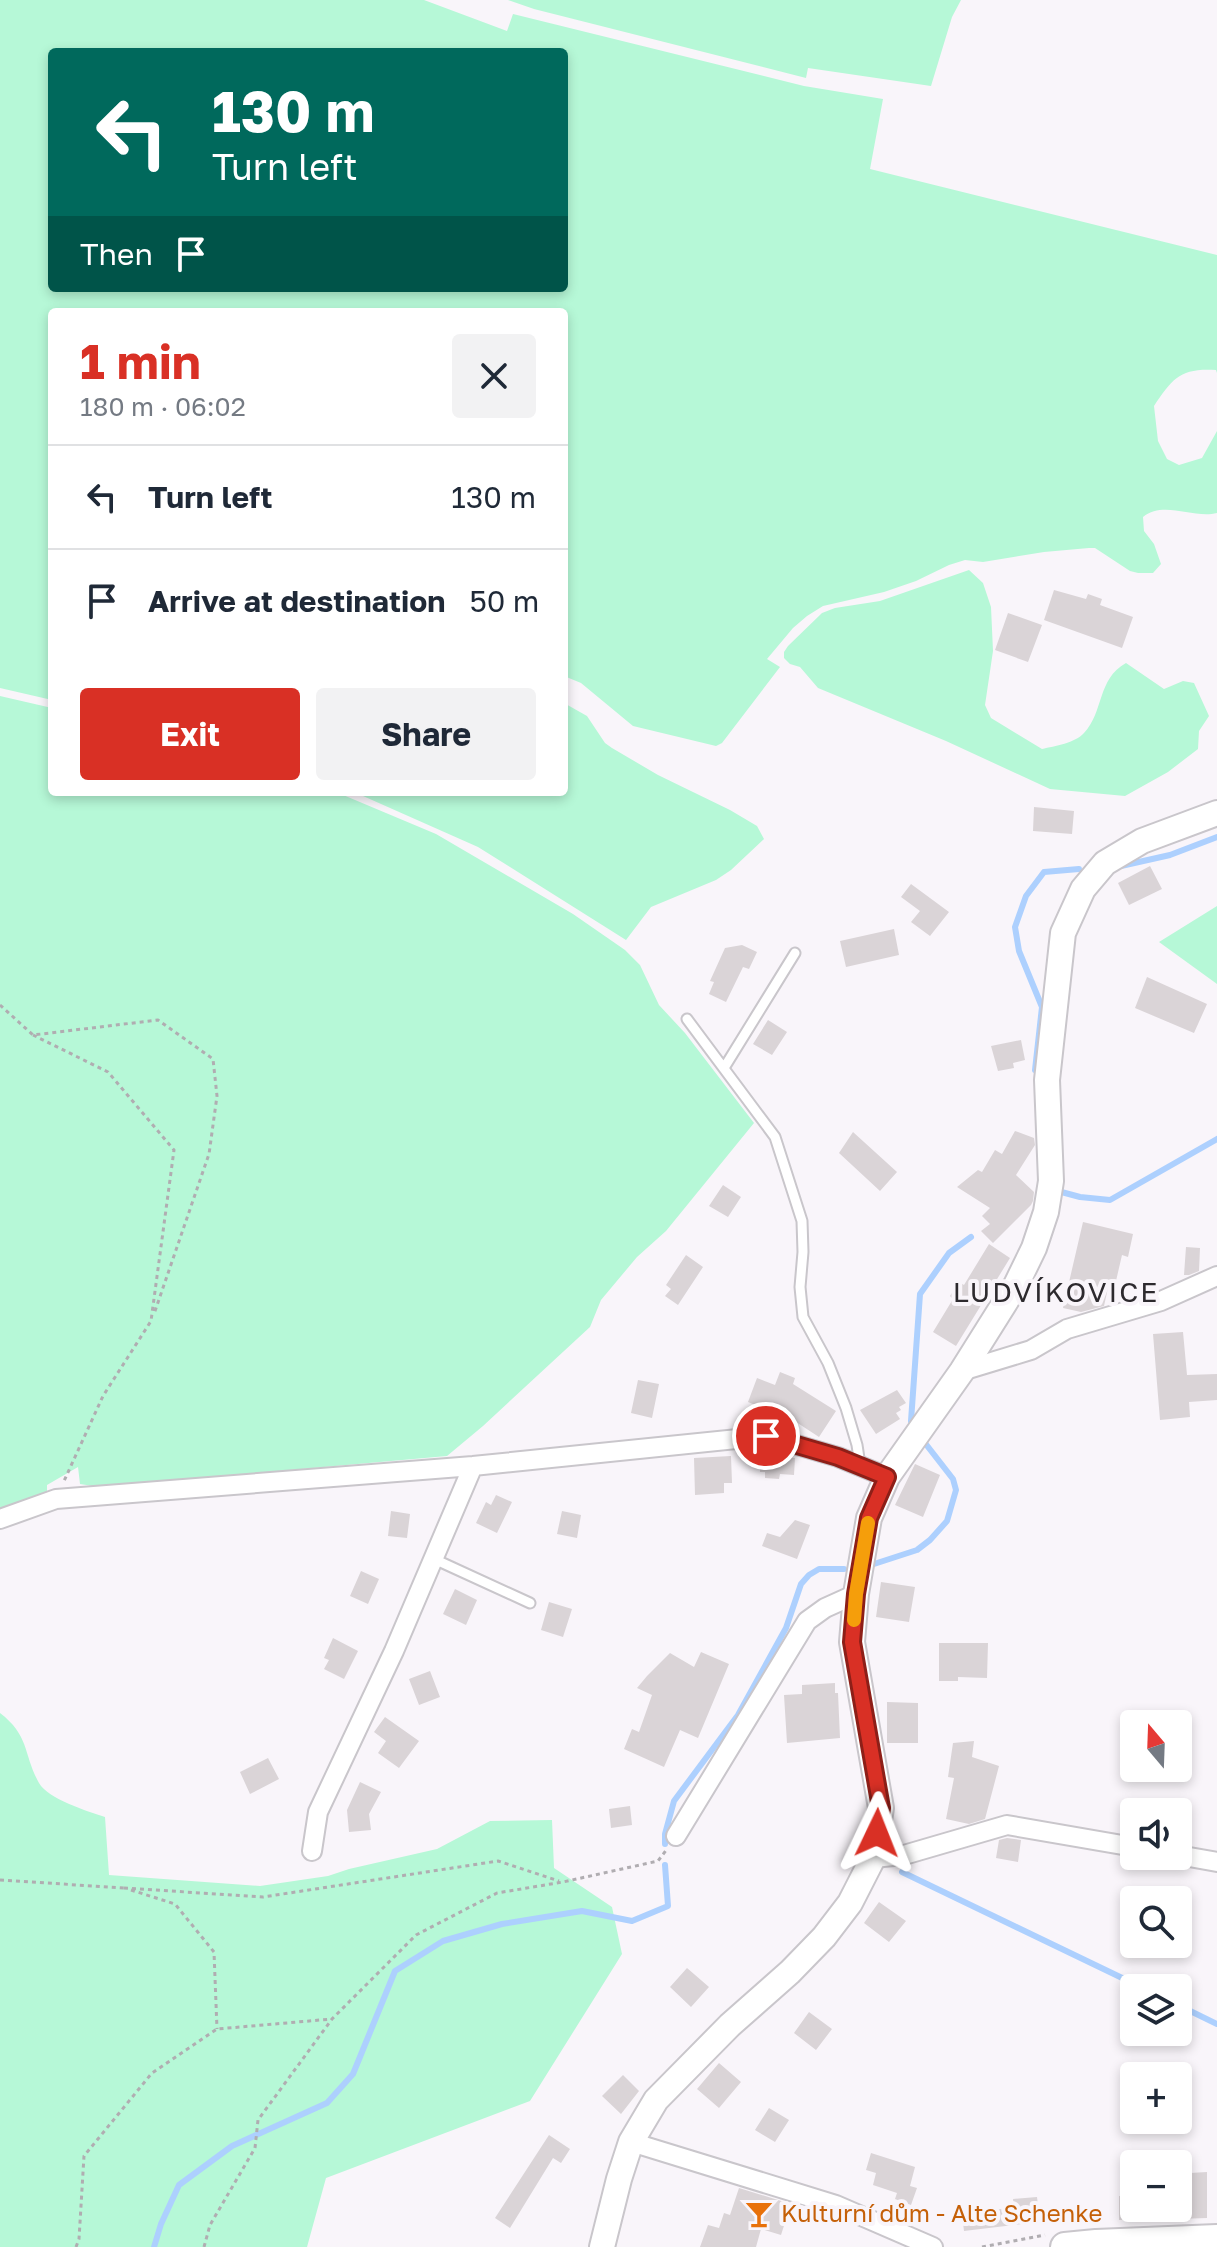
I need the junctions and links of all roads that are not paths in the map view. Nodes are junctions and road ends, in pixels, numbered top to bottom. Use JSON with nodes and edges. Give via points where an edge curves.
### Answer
{"nodes":[{"id":1,"x":1217,"y":813,"type":"edge"},
{"id":2,"x":795,"y":953,"type":"dead end"},
{"id":3,"x":687,"y":1019,"type":"dead end"},
{"id":4,"x":724,"y":1068,"type":"junction"},
{"id":5,"x":1217,"y":1276,"type":"edge"},
{"id":6,"x":962,"y":1371,"type":"junction"},
{"id":7,"x":860,"y":1465,"type":"junction"},
{"id":8,"x":473,"y":1466,"type":"junction"},
{"id":9,"x":887,"y":1477,"type":"junction"},
{"id":10,"x":0,"y":1519,"type":"edge"},
{"id":11,"x":434,"y":1559,"type":"junction"},
{"id":12,"x":856,"y":1594,"type":"junction"},
{"id":13,"x":530,"y":1603,"type":"dead end"},
{"id":14,"x":676,"y":1836,"type":"road end"},
{"id":15,"x":1120,"y":1845,"type":"edge"},
{"id":16,"x":312,"y":1851,"type":"dead end"},
{"id":17,"x":873,"y":1858,"type":"junction"},
{"id":18,"x":1192,"y":1858,"type":"edge"},
{"id":19,"x":1217,"y":1862,"type":"edge"},
{"id":20,"x":631,"y":2142,"type":"junction"},
{"id":21,"x":1217,"y":2239,"type":"edge"},
{"id":22,"x":602,"y":2247,"type":"edge"},
{"id":23,"x":933,"y":2247,"type":"edge"},
{"id":24,"x":1065,"y":2247,"type":"edge"}],
"edges":[{"from":1,"to":6,"type":"street","via":[[1142,841],[1105,863],[1083,889],[1063,933],[1047,1080],[1049,1189],[1034,1248]]},
{"from":2,"to":4,"type":"lane"},
{"from":3,"to":4,"type":"lane"},
{"from":4,"to":7,"type":"lane","via":[[780,1150],[802,1221],[803,1317],[846,1408]]},
{"from":5,"to":6,"type":"street","via":[[1161,1301],[1067,1329],[1031,1350]]},
{"from":6,"to":9,"type":"street"},
{"from":7,"to":8,"type":"street","via":[[766,1436]]},
{"from":7,"to":9,"type":"street"},
{"from":8,"to":10,"type":"street","via":[[56,1499]]},
{"from":8,"to":11,"type":"street"},
{"from":9,"to":12,"type":"street","via":[[869,1518]]},
{"from":11,"to":13,"type":"lane"},
{"from":11,"to":16,"type":"street","via":[[318,1812]]},
{"from":12,"to":14,"type":"street","via":[[807,1621]]},
{"from":12,"to":17,"type":"street","via":[[852,1642],[881,1808]]},
{"from":15,"to":17,"type":"street","via":[[1007,1825],[904,1855]]},
{"from":17,"to":20,"type":"street","via":[[850,1903],[824,1937],[656,2100]]},
{"from":18,"to":19,"type":"street"},
{"from":20,"to":22,"type":"street"},
{"from":20,"to":23,"type":"street","via":[[836,2205]]},
{"from":21,"to":24,"type":"main road"}]}
